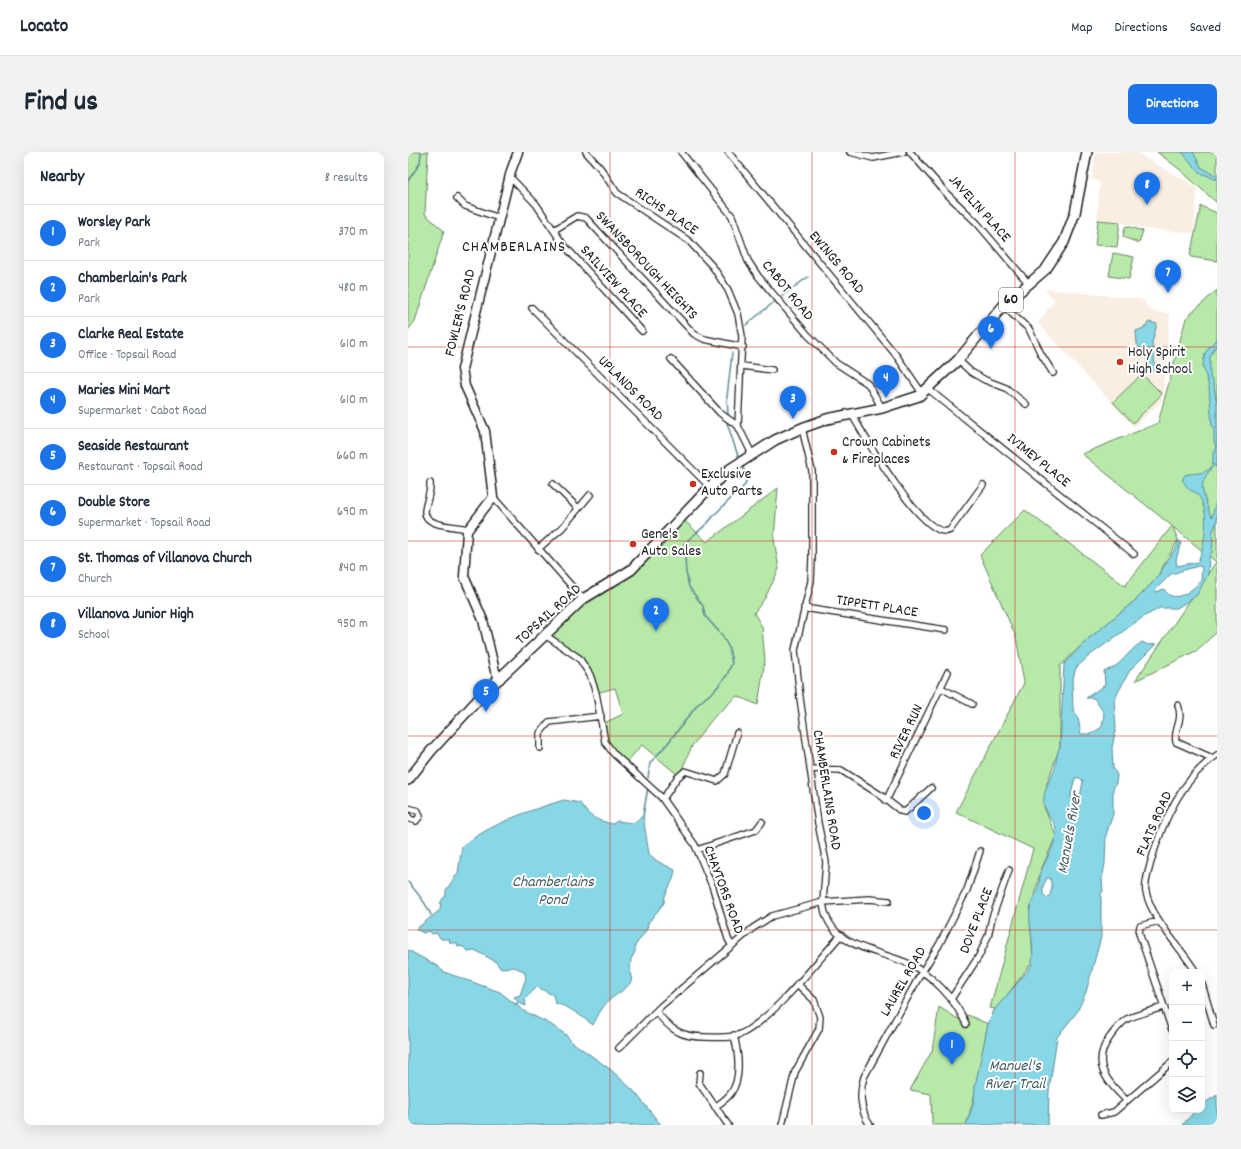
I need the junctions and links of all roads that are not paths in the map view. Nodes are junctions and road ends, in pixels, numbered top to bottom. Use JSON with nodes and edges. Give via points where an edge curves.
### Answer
{"nodes":[{"id":1,"x":518,"y":152,"type":"edge"},
{"id":2,"x":586,"y":152,"type":"edge"},
{"id":3,"x":681,"y":152,"type":"edge"},
{"id":4,"x":728,"y":152,"type":"edge"},
{"id":5,"x":850,"y":152,"type":"edge"},
{"id":6,"x":903,"y":152,"type":"edge"},
{"id":7,"x":910,"y":152,"type":"edge"},
{"id":8,"x":1087,"y":152,"type":"edge"},
{"id":9,"x":510,"y":176,"type":"junction"},
{"id":10,"x":457,"y":198,"type":"dead end"},
{"id":11,"x":499,"y":218,"type":"junction"},
{"id":12,"x":554,"y":230,"type":"junction"},
{"id":13,"x":1028,"y":284,"type":"junction"},
{"id":14,"x":1004,"y":306,"type":"junction"},
{"id":15,"x":532,"y":308,"type":"dead end"},
{"id":16,"x":642,"y":331,"type":"dead end"},
{"id":17,"x":743,"y":347,"type":"junction"},
{"id":18,"x":670,"y":359,"type":"dead end"},
{"id":19,"x":958,"y":360,"type":"junction"},
{"id":20,"x":742,"y":366,"type":"junction"},
{"id":21,"x":772,"y":370,"type":"dead end"},
{"id":22,"x":1053,"y":373,"type":"dead end"},
{"id":23,"x":924,"y":390,"type":"junction"},
{"id":24,"x":1026,"y":404,"type":"dead end"},
{"id":25,"x":882,"y":408,"type":"junction"},
{"id":26,"x":851,"y":413,"type":"junction"},
{"id":27,"x":738,"y":426,"type":"junction"},
{"id":28,"x":802,"y":428,"type":"junction"},
{"id":29,"x":754,"y":456,"type":"junction"},
{"id":30,"x":430,"y":483,"type":"dead end"},
{"id":31,"x":553,"y":484,"type":"dead end"},
{"id":32,"x":984,"y":485,"type":"dead end"},
{"id":33,"x":710,"y":487,"type":"junction"},
{"id":34,"x":590,"y":495,"type":"dead end"},
{"id":35,"x":493,"y":497,"type":"junction"},
{"id":36,"x":578,"y":508,"type":"junction"},
{"id":37,"x":468,"y":529,"type":"junction"},
{"id":38,"x":538,"y":549,"type":"junction"},
{"id":39,"x":1134,"y":554,"type":"dead end"},
{"id":40,"x":582,"y":599,"type":"junction"},
{"id":41,"x":804,"y":608,"type":"junction"},
{"id":42,"x":946,"y":630,"type":"dead end"},
{"id":43,"x":545,"y":635,"type":"junction"},
{"id":44,"x":948,"y":672,"type":"dead end"},
{"id":45,"x":500,"y":679,"type":"junction"},
{"id":46,"x":941,"y":688,"type":"junction"},
{"id":47,"x":972,"y":704,"type":"dead end"},
{"id":48,"x":1178,"y":705,"type":"dead end"},
{"id":49,"x":601,"y":716,"type":"junction"},
{"id":50,"x":737,"y":733,"type":"dead end"},
{"id":51,"x":540,"y":748,"type":"dead end"},
{"id":52,"x":1215,"y":756,"type":"edge"},
{"id":53,"x":810,"y":769,"type":"junction"},
{"id":54,"x":408,"y":780,"type":"edge"},
{"id":55,"x":931,"y":788,"type":"dead end"},
{"id":56,"x":663,"y":799,"type":"junction"},
{"id":57,"x":886,"y":801,"type":"junction"},
{"id":58,"x":408,"y":808,"type":"edge"},
{"id":59,"x":408,"y":816,"type":"edge"},
{"id":60,"x":762,"y":822,"type":"dead end"},
{"id":61,"x":697,"y":850,"type":"junction"},
{"id":62,"x":980,"y":851,"type":"dead end"},
{"id":63,"x":1009,"y":870,"type":"dead end"},
{"id":64,"x":889,"y":901,"type":"dead end"},
{"id":65,"x":823,"y":902,"type":"junction"},
{"id":66,"x":1159,"y":921,"type":"junction"},
{"id":67,"x":840,"y":935,"type":"junction"},
{"id":68,"x":732,"y":946,"type":"junction"},
{"id":69,"x":1194,"y":969,"type":"edge"},
{"id":70,"x":922,"y":972,"type":"junction"},
{"id":71,"x":797,"y":984,"type":"junction"},
{"id":72,"x":1205,"y":994,"type":"edge"},
{"id":73,"x":951,"y":999,"type":"junction"},
{"id":74,"x":1163,"y":1007,"type":"junction"},
{"id":75,"x":656,"y":1011,"type":"junction"},
{"id":76,"x":1169,"y":1022,"type":"edge"},
{"id":77,"x":966,"y":1024,"type":"dead end"},
{"id":78,"x":1214,"y":1025,"type":"dead end"},
{"id":79,"x":734,"y":1035,"type":"junction"},
{"id":80,"x":619,"y":1048,"type":"dead end"},
{"id":81,"x":1169,"y":1065,"type":"edge"},
{"id":82,"x":700,"y":1073,"type":"dead end"},
{"id":83,"x":1126,"y":1101,"type":"junction"},
{"id":84,"x":714,"y":1108,"type":"junction"},
{"id":85,"x":1101,"y":1115,"type":"dead end"},
{"id":86,"x":728,"y":1125,"type":"edge"},
{"id":87,"x":782,"y":1125,"type":"edge"},
{"id":88,"x":870,"y":1125,"type":"edge"}],
"edges":[{"from":1,"to":9,"type":"street","name":"FOWLER'S ROAD"},
{"from":2,"to":17,"type":"street","name":"RICHS PLACE","via":[[617,193],[683,235],[713,267],[725,284],[736,309],[741,325]]},
{"from":3,"to":25,"type":"street","name":"CABOT ROAD","via":[[732,216],[748,261],[762,281],[807,334],[836,363],[868,384]]},
{"from":4,"to":23,"type":"street","name":"EWINGS ROAD"},
{"from":5,"to":6,"type":"street","via":[[872,158]]},
{"from":7,"to":13,"type":"street","name":"JAVELIN PLACE","via":[[977,223]]},
{"from":8,"to":13,"type":"main road","name":"TOPSAIL ROAD","number":"60","via":[[1074,213],[1064,242],[1046,269]]},
{"from":9,"to":11,"type":"street","name":"FOWLER'S ROAD"},
{"from":9,"to":12,"type":"street","via":[[536,204]]},
{"from":10,"to":11,"type":"street","via":[[465,206]]},
{"from":11,"to":35,"type":"street","name":"FOWLER'S ROAD","via":[[485,281],[463,358],[462,373],[465,386],[485,431]]},
{"from":12,"to":16,"type":"street","name":"SAILVIEW PLACE","via":[[566,247]]},
{"from":12,"to":17,"type":"street","name":"SWANSBOROUGH HEIGHTS","via":[[577,216],[586,218],[694,334],[704,340]]},
{"from":13,"to":14,"type":"main road","name":"TOPSAIL ROAD","number":"60"},
{"from":14,"to":19,"type":"main road","name":"TOPSAIL ROAD","number":"60"},
{"from":14,"to":22,"type":"street","via":[[1029,329]]},
{"from":15,"to":33,"type":"street","name":"UPLANDS ROAD"},
{"from":17,"to":20,"type":"street","name":"RICHS PLACE"},
{"from":18,"to":27,"type":"street","via":[[720,413]]},
{"from":19,"to":23,"type":"main road","name":"TOPSAIL ROAD","number":"60"},
{"from":19,"to":24,"type":"street","via":[[971,372],[1006,388]]},
{"from":20,"to":21,"type":"street"},
{"from":20,"to":27,"type":"street","name":"RICHS PLACE"},
{"from":23,"to":25,"type":"main road","name":"TOPSAIL ROAD","number":"60","via":[[919,396]]},
{"from":23,"to":39,"type":"street","name":"IVIMEY PLACE"},
{"from":25,"to":26,"type":"main road","name":"TOPSAIL ROAD","number":"60"},
{"from":26,"to":28,"type":"main road","name":"TOPSAIL ROAD","number":"60"},
{"from":26,"to":32,"type":"street","via":[[884,468],[914,508],[942,532],[950,530]]},
{"from":27,"to":29,"type":"street"},
{"from":28,"to":29,"type":"main road","name":"TOPSAIL ROAD","number":"60","via":[[776,440]]},
{"from":28,"to":41,"type":"street","name":"CHAMBERLAINS ROAD","via":[[812,471],[813,489],[811,581]]},
{"from":29,"to":33,"type":"main road","name":"TOPSAIL ROAD","number":"60","via":[[730,469]]},
{"from":30,"to":37,"type":"street","via":[[425,512],[427,519]]},
{"from":31,"to":36,"type":"street"},
{"from":33,"to":40,"type":"main road","name":"TOPSAIL ROAD","number":"60","via":[[631,570]]},
{"from":34,"to":36,"type":"street"},
{"from":35,"to":37,"type":"street"},
{"from":35,"to":38,"type":"street"},
{"from":36,"to":38,"type":"street","via":[[562,528]]},
{"from":37,"to":45,"type":"street","via":[[464,579],[483,620],[495,670]]},
{"from":38,"to":40,"type":"street"},
{"from":40,"to":43,"type":"main road","name":"TOPSAIL ROAD","number":"60"},
{"from":41,"to":42,"type":"street","name":"TIPPETT PLACE"},
{"from":41,"to":53,"type":"street","name":"CHAMBERLAINS ROAD","via":[[795,650]]},
{"from":43,"to":45,"type":"main road","name":"TOPSAIL ROAD","number":"60"},
{"from":43,"to":49,"type":"street","name":"CHAYTORS ROAD","via":[[579,658],[590,675]]},
{"from":44,"to":46,"type":"street","name":"RIVER RUN"},
{"from":45,"to":54,"type":"main road","name":"TOPSAIL ROAD","number":"60","via":[[431,751]]},
{"from":46,"to":47,"type":"street"},
{"from":46,"to":57,"type":"street","name":"RIVER RUN"},
{"from":48,"to":52,"type":"street","via":[[1182,714],[1175,737],[1176,742]]},
{"from":49,"to":51,"type":"street","via":[[549,722],[540,733]]},
{"from":49,"to":56,"type":"street","name":"CHAYTORS ROAD","via":[[605,742],[614,754]]},
{"from":50,"to":56,"type":"street","via":[[725,774],[717,781],[685,771]]},
{"from":52,"to":66,"type":"street","name":"FLATS ROAD","via":[[1183,790],[1155,846],[1146,879],[1146,892]]},
{"from":53,"to":57,"type":"street","via":[[841,770]]},
{"from":53,"to":65,"type":"street","name":"CHAMBERLAINS ROAD","via":[[826,862]]},
{"from":55,"to":57,"type":"street","via":[[905,812]]},
{"from":56,"to":61,"type":"street","name":"CHAYTORS ROAD"},
{"from":58,"to":59,"type":"street","via":[[418,811],[420,816],[416,821]]},
{"from":60,"to":61,"type":"street","via":[[756,830]]},
{"from":61,"to":68,"type":"street","name":"CHAYTORS ROAD","via":[[713,888]]},
{"from":62,"to":70,"type":"street","name":"LAUREL ROAD","via":[[965,895]]},
{"from":63,"to":73,"type":"street","name":"DOVE PLACE","via":[[985,943]]},
{"from":64,"to":65,"type":"street","via":[[869,899]]},
{"from":65,"to":67,"type":"street","name":"CHAMBERLAINS ROAD","via":[[824,914],[832,928]]},
{"from":65,"to":68,"type":"street","via":[[772,916]]},
{"from":66,"to":69,"type":"street","name":"FLATS ROAD"},
{"from":66,"to":74,"type":"street","via":[[1140,926],[1138,929]]},
{"from":67,"to":70,"type":"street","via":[[861,947],[907,963]]},
{"from":67,"to":71,"type":"street"},
{"from":68,"to":75,"type":"street"},
{"from":70,"to":73,"type":"street"},
{"from":70,"to":88,"type":"street","name":"LAUREL ROAD","via":[[863,1080],[862,1108]]},
{"from":71,"to":79,"type":"street","via":[[758,1021],[740,1034]]},
{"from":71,"to":87,"type":"street","via":[[814,1000],[820,1017],[819,1029],[795,1072]]},
{"from":72,"to":78,"type":"street"},
{"from":73,"to":77,"type":"street"},
{"from":74,"to":76,"type":"street"},
{"from":74,"to":83,"type":"street","via":[[1126,1020],[1118,1026],[1101,1055],[1101,1068],[1107,1082]]},
{"from":75,"to":79,"type":"street","via":[[680,1034],[725,1038]]},
{"from":75,"to":80,"type":"street"},
{"from":79,"to":84,"type":"street","via":[[738,1051],[735,1086],[731,1094]]},
{"from":81,"to":83,"type":"street"},
{"from":82,"to":84,"type":"street","via":[[699,1083]]},
{"from":83,"to":85,"type":"street","via":[[1114,1112]]},
{"from":84,"to":86,"type":"street"}]}
